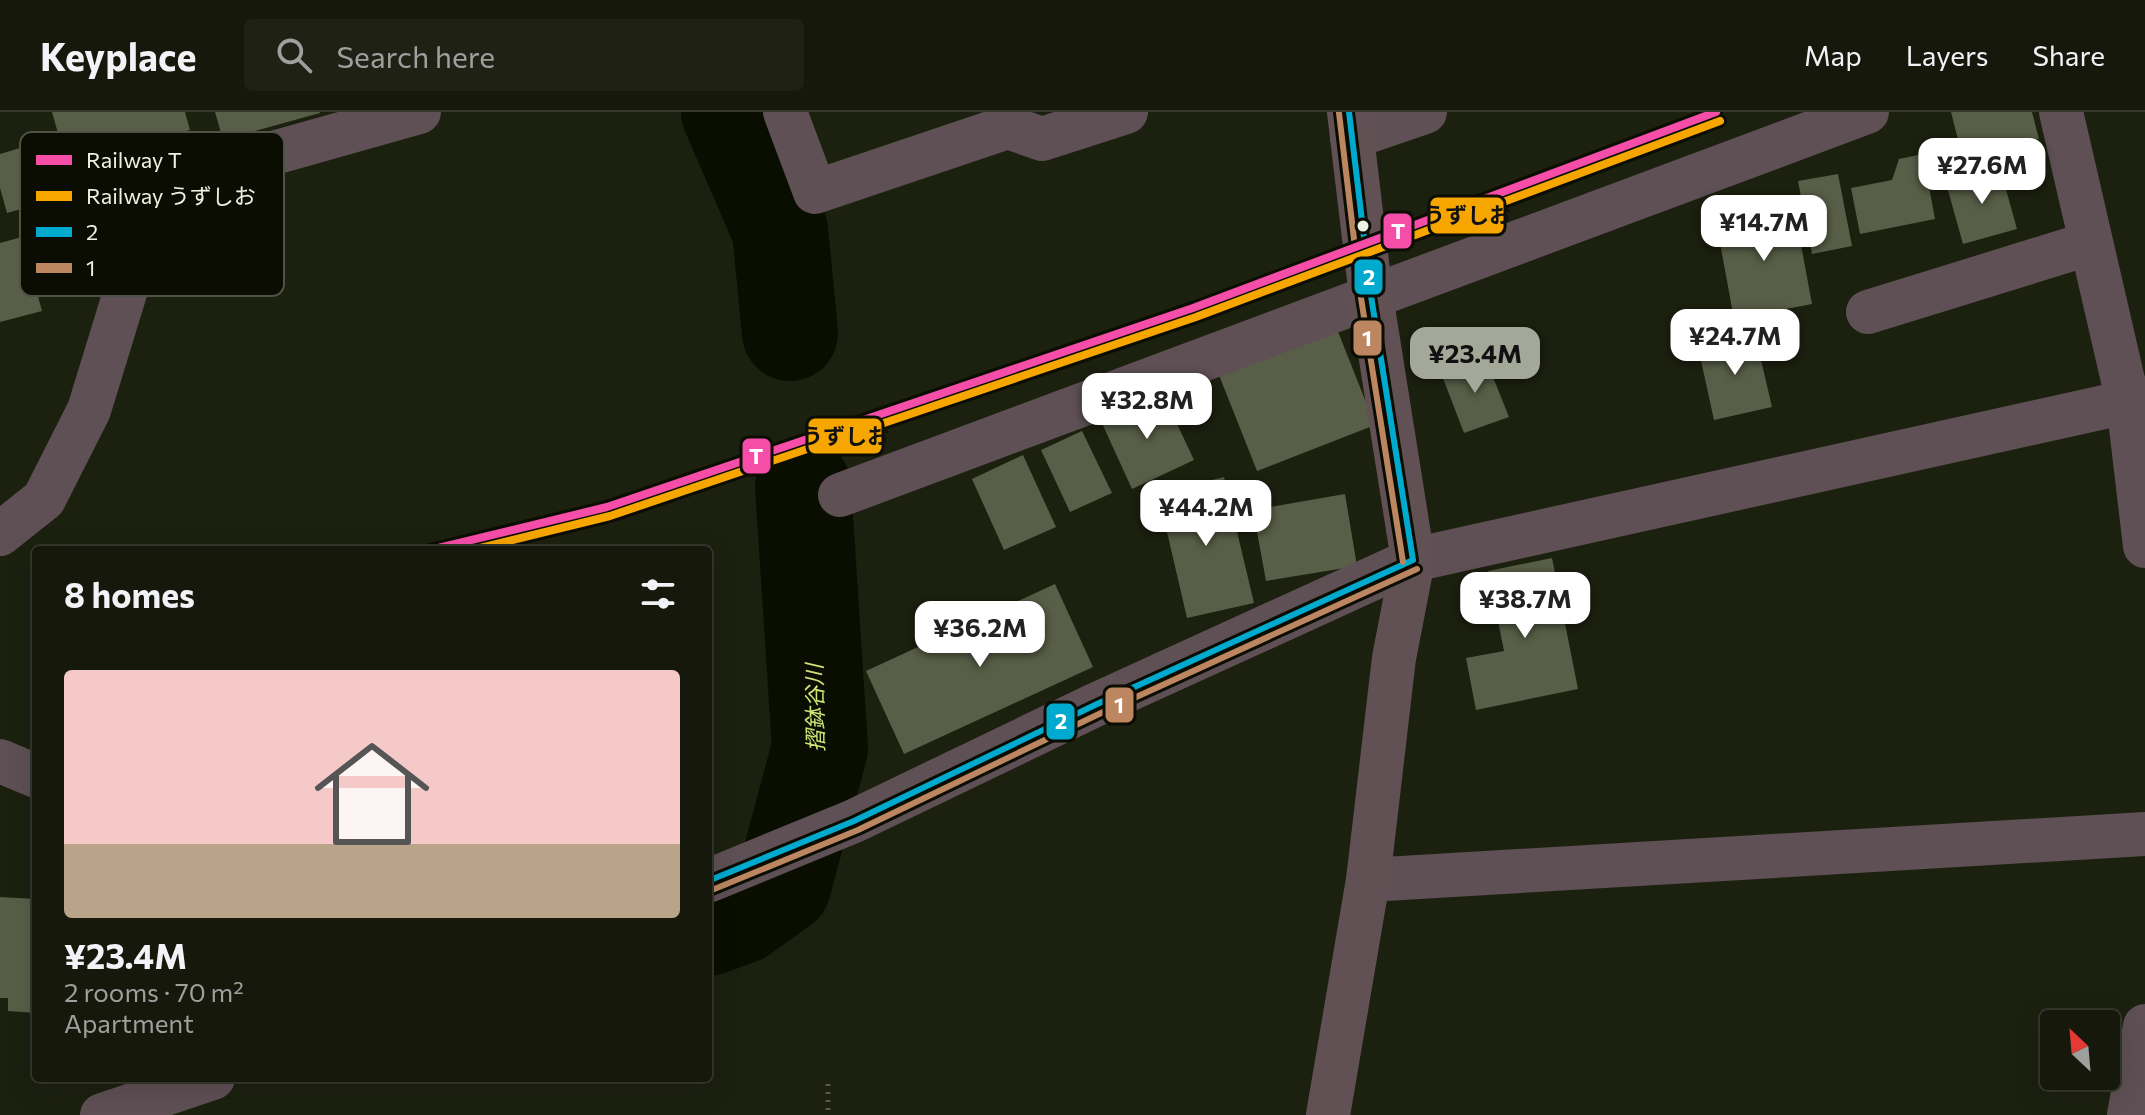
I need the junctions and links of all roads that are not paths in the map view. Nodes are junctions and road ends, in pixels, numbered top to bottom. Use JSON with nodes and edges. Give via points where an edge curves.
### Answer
{"nodes":[{"id":1,"x":419,"y":112,"type":"edge"},
{"id":2,"x":785,"y":112,"type":"edge"},
{"id":3,"x":1126,"y":112,"type":"edge"},
{"id":4,"x":1425,"y":112,"type":"edge"},
{"id":5,"x":1867,"y":112,"type":"edge"},
{"id":6,"x":2061,"y":112,"type":"edge"},
{"id":7,"x":1350,"y":124,"type":"edge"},
{"id":8,"x":284,"y":150,"type":"edge"},
{"id":9,"x":2091,"y":243,"type":"junction"},
{"id":10,"x":124,"y":296,"type":"edge"},
{"id":11,"x":1371,"y":296,"type":"junction"},
{"id":12,"x":1868,"y":312,"type":"dead end"},
{"id":13,"x":2136,"y":400,"type":"edge"},
{"id":14,"x":840,"y":495,"type":"dead end"},
{"id":15,"x":0,"y":534,"type":"edge"},
{"id":16,"x":2145,"y":546,"type":"edge"},
{"id":17,"x":1413,"y":560,"type":"junction"},
{"id":18,"x":0,"y":761,"type":"edge"},
{"id":19,"x":32,"y":774,"type":"edge"},
{"id":20,"x":2145,"y":834,"type":"edge"},
{"id":21,"x":712,"y":879,"type":"edge"},
{"id":22,"x":1368,"y":880,"type":"junction"},
{"id":23,"x":2145,"y":1026,"type":"edge"},
{"id":24,"x":201,"y":1082,"type":"edge"},
{"id":25,"x":102,"y":1115,"type":"edge"},
{"id":26,"x":1328,"y":1115,"type":"edge"},
{"id":27,"x":2129,"y":1115,"type":"edge"}],
"edges":[{"from":1,"to":8,"type":"street"},
{"from":2,"to":3,"type":"street","via":[[815,192],[1008,127],[1042,139]]},
{"from":4,"to":7,"type":"street"},
{"from":5,"to":11,"type":"street"},
{"from":6,"to":9,"type":"street"},
{"from":7,"to":11,"type":"street"},
{"from":9,"to":12,"type":"street"},
{"from":9,"to":13,"type":"street"},
{"from":10,"to":15,"type":"street","via":[[89,410],[44,499]]},
{"from":11,"to":14,"type":"street"},
{"from":11,"to":17,"type":"street"},
{"from":13,"to":16,"type":"street"},
{"from":13,"to":17,"type":"street"},
{"from":17,"to":21,"type":"street"},
{"from":17,"to":22,"type":"street","via":[[1394,658]]},
{"from":18,"to":19,"type":"street"},
{"from":20,"to":22,"type":"street"},
{"from":22,"to":26,"type":"street"},
{"from":23,"to":27,"type":"street"},
{"from":24,"to":25,"type":"street"}]}
